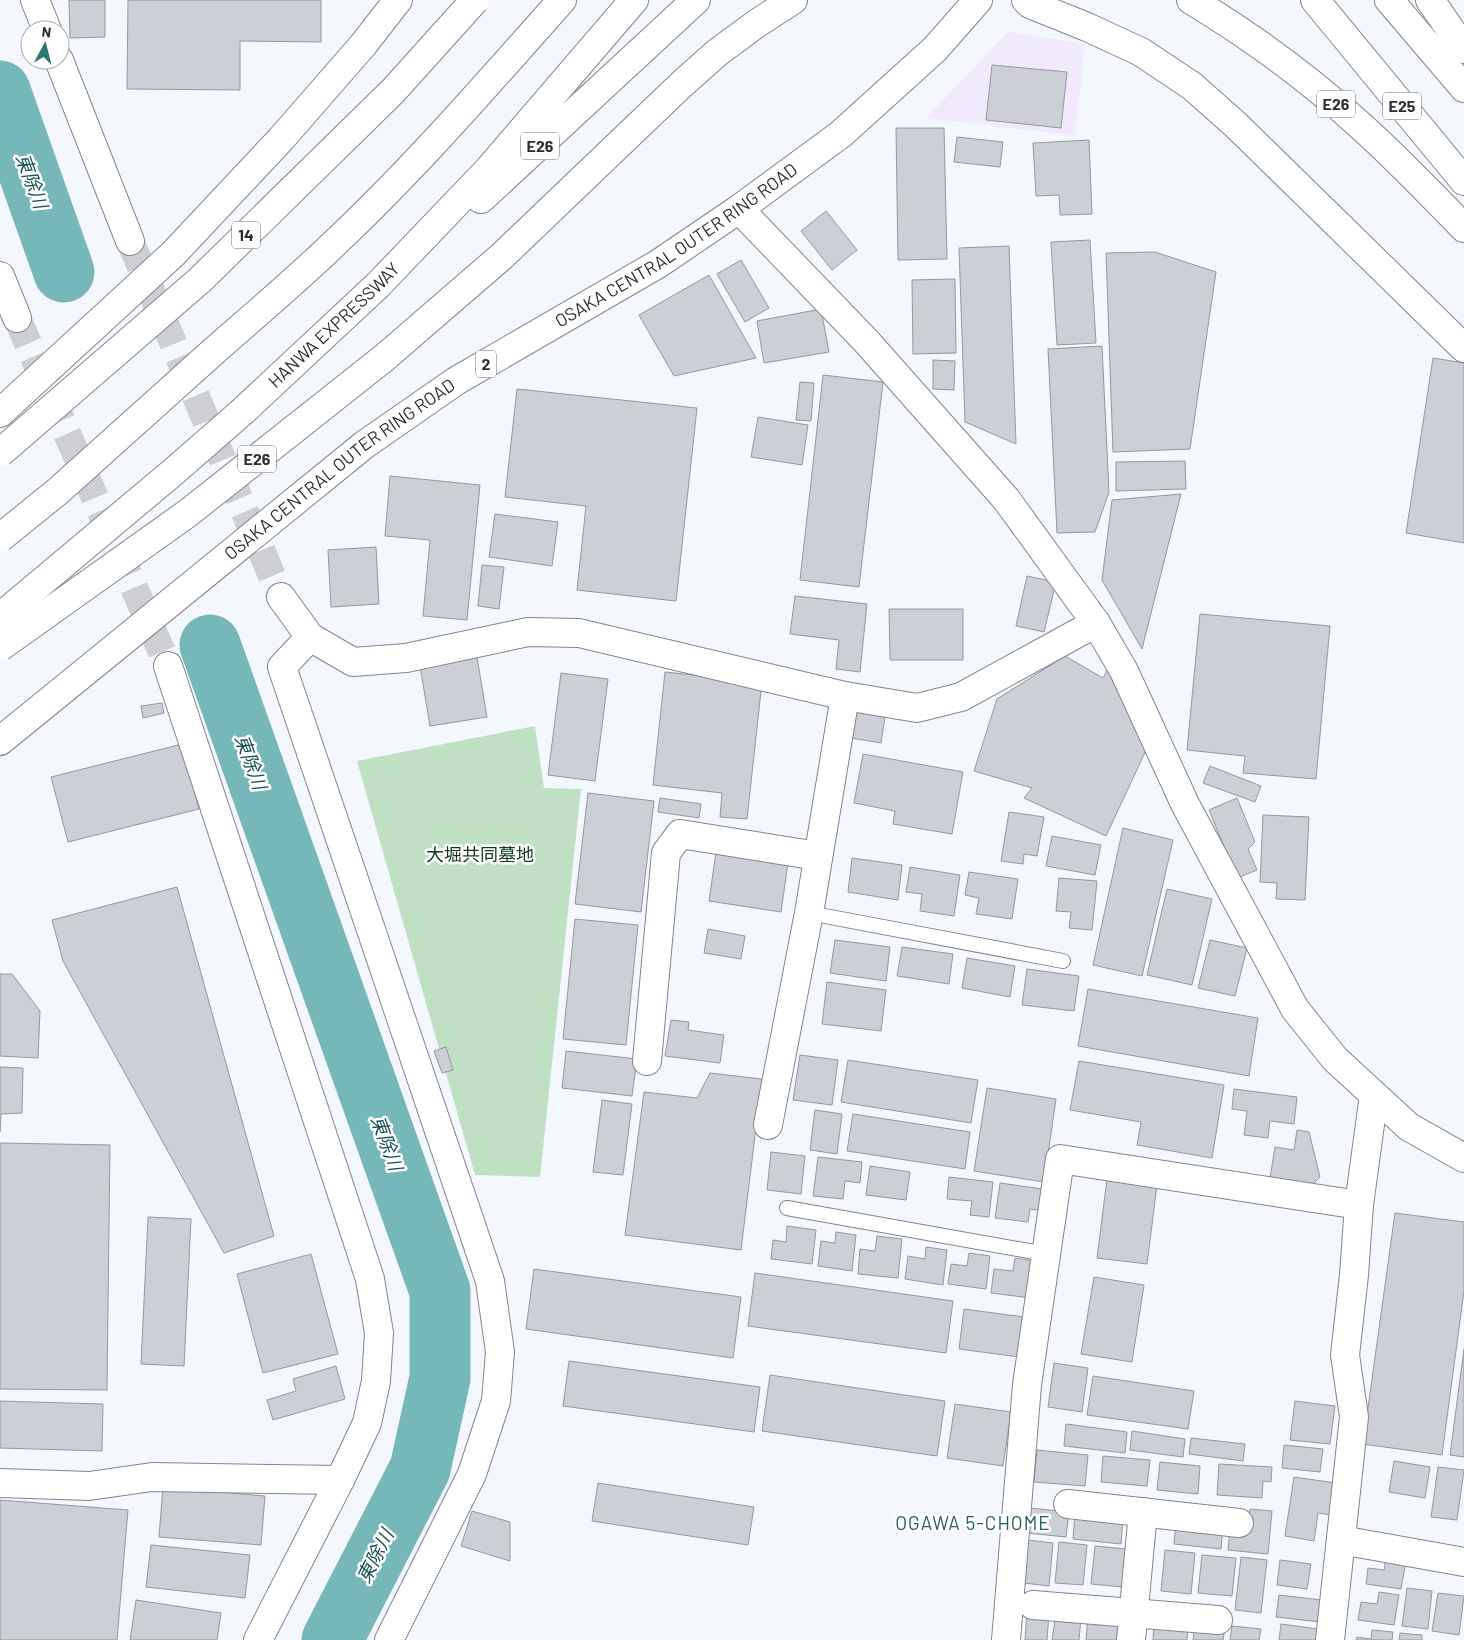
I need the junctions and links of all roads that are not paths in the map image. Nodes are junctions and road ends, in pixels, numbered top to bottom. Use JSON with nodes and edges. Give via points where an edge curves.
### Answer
{"nodes":[{"id":1,"x":36,"y":0,"type":"edge"},
{"id":2,"x":398,"y":0,"type":"edge"},
{"id":3,"x":475,"y":0,"type":"edge"},
{"id":4,"x":562,"y":0,"type":"edge"},
{"id":5,"x":634,"y":0,"type":"edge"},
{"id":6,"x":696,"y":0,"type":"edge"},
{"id":7,"x":793,"y":0,"type":"edge"},
{"id":8,"x":978,"y":0,"type":"edge"},
{"id":9,"x":1026,"y":0,"type":"edge"},
{"id":10,"x":1191,"y":0,"type":"edge"},
{"id":11,"x":1315,"y":0,"type":"edge"},
{"id":12,"x":1389,"y":0,"type":"edge"},
{"id":13,"x":1430,"y":0,"type":"edge"},
{"id":14,"x":43,"y":20,"type":"edge"},
{"id":15,"x":1464,"y":49,"type":"edge"},
{"id":16,"x":63,"y":70,"type":"edge"},
{"id":17,"x":1464,"y":88,"type":"edge"},
{"id":18,"x":1464,"y":181,"type":"edge"},
{"id":19,"x":738,"y":209,"type":"junction"},
{"id":20,"x":1464,"y":228,"type":"edge"},
{"id":21,"x":130,"y":241,"type":"tunnel mouth"},
{"id":22,"x":0,"y":276,"type":"edge"},
{"id":23,"x":378,"y":285,"type":"junction"},
{"id":24,"x":17,"y":318,"type":"tunnel mouth"},
{"id":25,"x":1464,"y":348,"type":"edge"},
{"id":26,"x":0,"y":413,"type":"edge"},
{"id":27,"x":0,"y":453,"type":"edge"},
{"id":28,"x":0,"y":538,"type":"edge"},
{"id":29,"x":281,"y":597,"type":"tunnel mouth"},
{"id":30,"x":0,"y":617,"type":"edge"},
{"id":31,"x":1096,"y":623,"type":"junction"},
{"id":32,"x":310,"y":637,"type":"junction"},
{"id":33,"x":0,"y":647,"type":"edge"},
{"id":34,"x":168,"y":666,"type":"tunnel mouth"},
{"id":35,"x":845,"y":696,"type":"junction"},
{"id":36,"x":0,"y":741,"type":"edge"},
{"id":37,"x":818,"y":856,"type":"junction"},
{"id":38,"x":808,"y":913,"type":"junction"},
{"id":39,"x":1063,"y":961,"type":"dead end"},
{"id":40,"x":646,"y":1061,"type":"dead end"},
{"id":41,"x":1374,"y":1095,"type":"junction"},
{"id":42,"x":768,"y":1125,"type":"dead end"},
{"id":43,"x":1464,"y":1158,"type":"edge"},
{"id":44,"x":1359,"y":1205,"type":"junction"},
{"id":45,"x":787,"y":1208,"type":"dead end"},
{"id":46,"x":1046,"y":1254,"type":"junction"},
{"id":47,"x":340,"y":1480,"type":"junction"},
{"id":48,"x":0,"y":1483,"type":"edge"},
{"id":49,"x":1068,"y":1504,"type":"dead end"},
{"id":50,"x":1143,"y":1512,"type":"junction"},
{"id":51,"x":1240,"y":1522,"type":"dead end"},
{"id":52,"x":1340,"y":1540,"type":"junction"},
{"id":53,"x":1464,"y":1562,"type":"edge"},
{"id":54,"x":1033,"y":1605,"type":"dead end"},
{"id":55,"x":1134,"y":1614,"type":"junction"},
{"id":56,"x":1218,"y":1620,"type":"dead end"},
{"id":57,"x":258,"y":1640,"type":"edge"},
{"id":58,"x":389,"y":1640,"type":"edge"},
{"id":59,"x":1006,"y":1640,"type":"edge"},
{"id":60,"x":1131,"y":1640,"type":"edge"},
{"id":61,"x":1330,"y":1640,"type":"edge"}],
"edges":[{"from":1,"to":14,"type":"main road"},
{"from":2,"to":26,"type":"main road","via":[[281,139],[173,254]]},
{"from":3,"to":27,"type":"main road","number":"14","bridge":true,"via":[[392,91],[200,280]]},
{"from":4,"to":28,"type":"main road","bridge":true,"via":[[470,104],[346,232],[56,492]]},
{"from":5,"to":23,"type":"main road","name":"HANWA EXPRESSWAY","number":"E26","via":[[489,169]]},
{"from":6,"to":23,"type":"main road","number":"E26","via":[[500,184]]},
{"from":7,"to":33,"type":"main road","number":"E26","bridge":true,"via":[[718,52],[502,256],[384,358],[188,513]]},
{"from":8,"to":19,"type":"main road","name":"OSAKA CENTRAL OUTER RING ROAD","number":"2","via":[[935,49],[841,134]]},
{"from":9,"to":25,"type":"main road","via":[[1141,52],[1192,86]]},
{"from":10,"to":20,"type":"main road","number":"E26","via":[[1259,44],[1354,119]]},
{"from":11,"to":18,"type":"main road","number":"E25"},
{"from":12,"to":17,"type":"main road"},
{"from":13,"to":15,"type":"main road"},
{"from":16,"to":21,"type":"main road"},
{"from":19,"to":31,"type":"main road","via":[[868,342],[1006,499]]},
{"from":19,"to":36,"type":"main road","name":"OSAKA CENTRAL OUTER RING ROAD","number":"2","via":[[658,264],[456,381],[364,446]]},
{"from":22,"to":24,"type":"main road"},
{"from":23,"to":30,"type":"main road","name":"HANWA EXPRESSWAY","number":"E26","bridge":true,"via":[[243,411]]},
{"from":29,"to":32,"type":"main road"},
{"from":31,"to":35,"type":"main road","via":[[961,697],[917,708]]},
{"from":31,"to":41,"type":"main road","via":[[1124,671],[1185,804],[1295,1009],[1335,1059]]},
{"from":32,"to":35,"type":"main road","via":[[353,662],[406,658],[528,632],[579,633]]},
{"from":32,"to":58,"type":"main road","via":[[282,668],[490,1282],[500,1352],[496,1401],[472,1474]]},
{"from":34,"to":47,"type":"main road","via":[[370,1279],[379,1333],[376,1381],[367,1423]]},
{"from":35,"to":37,"type":"main road"},
{"from":37,"to":38,"type":"main road"},
{"from":37,"to":40,"type":"main road","via":[[680,834],[666,853]]},
{"from":38,"to":39,"type":"lane"},
{"from":38,"to":42,"type":"main road"},
{"from":41,"to":43,"type":"main road","via":[[1409,1127]]},
{"from":41,"to":44,"type":"main road"},
{"from":44,"to":46,"type":"main road","via":[[1060,1160]]},
{"from":44,"to":52,"type":"main road","via":[[1345,1355],[1354,1417]]},
{"from":45,"to":46,"type":"lane"},
{"from":46,"to":59,"type":"main road","via":[[1027,1385]]},
{"from":47,"to":48,"type":"main road","via":[[152,1476],[89,1486]]},
{"from":47,"to":57,"type":"main road"},
{"from":49,"to":50,"type":"main road"},
{"from":50,"to":51,"type":"main road"},
{"from":50,"to":55,"type":"main road"},
{"from":52,"to":53,"type":"main road"},
{"from":52,"to":61,"type":"main road"},
{"from":54,"to":55,"type":"main road"},
{"from":55,"to":56,"type":"main road"},
{"from":55,"to":60,"type":"main road"}]}
